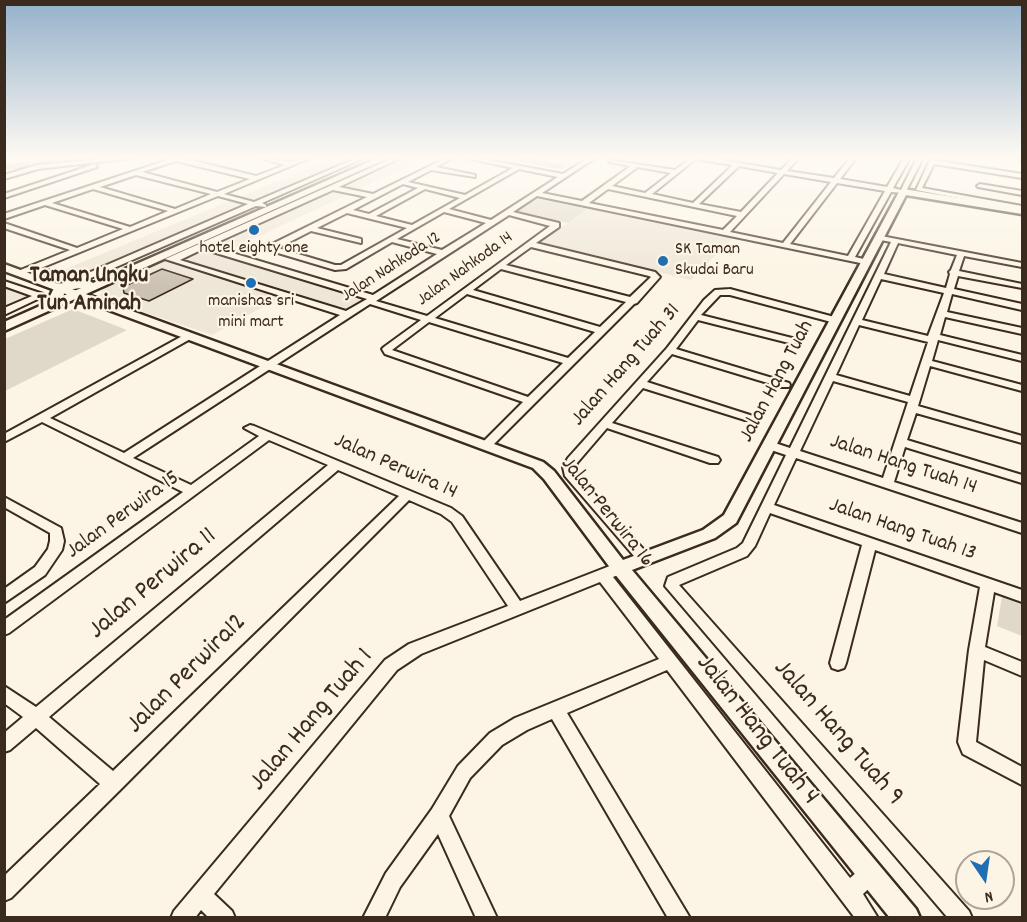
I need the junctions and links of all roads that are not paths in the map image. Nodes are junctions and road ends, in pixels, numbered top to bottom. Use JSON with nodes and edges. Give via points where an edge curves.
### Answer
{"nodes":[{"id":1,"x":51,"y":201,"type":"edge"},
{"id":2,"x":138,"y":201,"type":"edge"},
{"id":3,"x":200,"y":201,"type":"edge"},
{"id":4,"x":244,"y":201,"type":"edge"},
{"id":5,"x":269,"y":201,"type":"edge"},
{"id":6,"x":270,"y":201,"type":"edge"},
{"id":7,"x":296,"y":201,"type":"edge"},
{"id":8,"x":298,"y":201,"type":"edge"},
{"id":9,"x":363,"y":201,"type":"edge"},
{"id":10,"x":398,"y":201,"type":"edge"},
{"id":11,"x":459,"y":201,"type":"edge"},
{"id":12,"x":525,"y":201,"type":"edge"},
{"id":13,"x":569,"y":201,"type":"edge"},
{"id":14,"x":587,"y":201,"type":"edge"},
{"id":15,"x":675,"y":201,"type":"edge"},
{"id":16,"x":698,"y":201,"type":"edge"},
{"id":17,"x":756,"y":201,"type":"edge"},
{"id":18,"x":820,"y":201,"type":"edge"},
{"id":19,"x":889,"y":201,"type":"edge"},
{"id":20,"x":892,"y":201,"type":"edge"},
{"id":21,"x":970,"y":201,"type":"edge"},
{"id":22,"x":973,"y":201,"type":"edge"},
{"id":23,"x":977,"y":202,"type":"junction"},
{"id":24,"x":45,"y":203,"type":"junction"},
{"id":25,"x":583,"y":204,"type":"junction"},
{"id":26,"x":260,"y":205,"type":"junction"},
{"id":27,"x":694,"y":205,"type":"junction"},
{"id":28,"x":345,"y":210,"type":"junction"},
{"id":29,"x":443,"y":210,"type":"junction"},
{"id":30,"x":1023,"y":210,"type":"edge"},
{"id":31,"x":175,"y":211,"type":"junction"},
{"id":32,"x":507,"y":212,"type":"junction"},
{"id":33,"x":743,"y":215,"type":"junction"},
{"id":34,"x":370,"y":216,"type":"junction"},
{"id":35,"x":4,"y":217,"type":"edge"},
{"id":36,"x":492,"y":222,"type":"junction"},
{"id":37,"x":4,"y":225,"type":"edge"},
{"id":38,"x":414,"y":227,"type":"junction"},
{"id":39,"x":309,"y":228,"type":"junction"},
{"id":40,"x":130,"y":229,"type":"junction"},
{"id":41,"x":725,"y":233,"type":"junction"},
{"id":42,"x":879,"y":237,"type":"junction"},
{"id":43,"x":391,"y":240,"type":"junction"},
{"id":44,"x":896,"y":240,"type":"junction"},
{"id":45,"x":358,"y":242,"type":"dead end"},
{"id":46,"x":530,"y":244,"type":"junction"},
{"id":47,"x":785,"y":246,"type":"junction"},
{"id":48,"x":203,"y":247,"type":"junction"},
{"id":49,"x":77,"y":250,"type":"junction"},
{"id":50,"x":443,"y":253,"type":"junction"},
{"id":51,"x":961,"y":253,"type":"junction"},
{"id":52,"x":167,"y":259,"type":"junction"},
{"id":53,"x":850,"y":259,"type":"junction"},
{"id":54,"x":865,"y":262,"type":"junction"},
{"id":55,"x":1023,"y":265,"type":"edge"},
{"id":56,"x":500,"y":266,"type":"junction"},
{"id":57,"x":4,"y":267,"type":"edge"},
{"id":58,"x":33,"y":268,"type":"junction"},
{"id":59,"x":20,"y":272,"type":"junction"},
{"id":60,"x":953,"y":272,"type":"junction"},
{"id":61,"x":880,"y":276,"type":"junction"},
{"id":62,"x":4,"y":281,"type":"edge"},
{"id":63,"x":100,"y":282,"type":"junction"},
{"id":64,"x":1023,"y":286,"type":"edge"},
{"id":65,"x":60,"y":287,"type":"junction"},
{"id":66,"x":466,"y":291,"type":"junction"},
{"id":67,"x":948,"y":291,"type":"junction"},
{"id":68,"x":76,"y":293,"type":"junction"},
{"id":69,"x":95,"y":300,"type":"junction"},
{"id":70,"x":371,"y":300,"type":"junction"},
{"id":71,"x":634,"y":301,"type":"junction"},
{"id":72,"x":51,"y":304,"type":"junction"},
{"id":73,"x":1023,"y":307,"type":"edge"},
{"id":74,"x":4,"y":312,"type":"edge"},
{"id":75,"x":941,"y":313,"type":"junction"},
{"id":76,"x":348,"y":315,"type":"junction"},
{"id":77,"x":697,"y":317,"type":"junction"},
{"id":78,"x":427,"y":320,"type":"junction"},
{"id":79,"x":835,"y":320,"type":"junction"},
{"id":80,"x":4,"y":322,"type":"edge"},
{"id":81,"x":858,"y":322,"type":"junction"},
{"id":82,"x":4,"y":327,"type":"edge"},
{"id":83,"x":603,"y":331,"type":"junction"},
{"id":84,"x":1023,"y":331,"type":"edge"},
{"id":85,"x":189,"y":336,"type":"junction"},
{"id":86,"x":933,"y":338,"type":"junction"},
{"id":87,"x":793,"y":341,"type":"dead end"},
{"id":88,"x":670,"y":350,"type":"junction"},
{"id":89,"x":1023,"y":358,"type":"edge"},
{"id":90,"x":571,"y":362,"type":"junction"},
{"id":91,"x":925,"y":362,"type":"junction"},
{"id":92,"x":270,"y":365,"type":"junction"},
{"id":93,"x":831,"y":377,"type":"junction"},
{"id":94,"x":639,"y":383,"type":"junction"},
{"id":95,"x":785,"y":385,"type":"dead end"},
{"id":96,"x":1023,"y":388,"type":"edge"},
{"id":97,"x":530,"y":401,"type":"junction"},
{"id":98,"x":912,"y":404,"type":"junction"},
{"id":99,"x":42,"y":418,"type":"junction"},
{"id":100,"x":748,"y":418,"type":"dead end"},
{"id":101,"x":605,"y":424,"type":"junction"},
{"id":102,"x":250,"y":428,"type":"dead end"},
{"id":103,"x":267,"y":436,"type":"junction"},
{"id":104,"x":4,"y":439,"type":"edge"},
{"id":105,"x":1023,"y":440,"type":"edge"},
{"id":106,"x":900,"y":442,"type":"junction"},
{"id":107,"x":486,"y":445,"type":"junction"},
{"id":108,"x":769,"y":445,"type":"junction"},
{"id":109,"x":792,"y":452,"type":"junction"},
{"id":110,"x":124,"y":458,"type":"junction"},
{"id":111,"x":714,"y":460,"type":"dead end"},
{"id":112,"x":336,"y":465,"type":"junction"},
{"id":113,"x":1023,"y":479,"type":"edge"},
{"id":114,"x":888,"y":482,"type":"junction"},
{"id":115,"x":192,"y":491,"type":"junction"},
{"id":116,"x":407,"y":495,"type":"junction"},
{"id":117,"x":4,"y":501,"type":"edge"},
{"id":118,"x":767,"y":507,"type":"junction"},
{"id":119,"x":1023,"y":528,"type":"edge"},
{"id":120,"x":870,"y":542,"type":"junction"},
{"id":121,"x":645,"y":559,"type":"junction"},
{"id":122,"x":620,"y":568,"type":"junction"},
{"id":123,"x":604,"y":576,"type":"junction"},
{"id":124,"x":988,"y":584,"type":"junction"},
{"id":125,"x":1023,"y":596,"type":"edge"},
{"id":126,"x":4,"y":597,"type":"edge"},
{"id":127,"x":516,"y":608,"type":"junction"},
{"id":128,"x":4,"y":629,"type":"edge"},
{"id":129,"x":977,"y":650,"type":"junction"},
{"id":130,"x":668,"y":662,"type":"junction"},
{"id":131,"x":838,"y":663,"type":"dead end"},
{"id":132,"x":1023,"y":669,"type":"edge"},
{"id":133,"x":4,"y":693,"type":"edge"},
{"id":134,"x":555,"y":709,"type":"junction"},
{"id":135,"x":36,"y":717,"type":"junction"},
{"id":136,"x":4,"y":744,"type":"edge"},
{"id":137,"x":1023,"y":776,"type":"edge"},
{"id":138,"x":114,"y":784,"type":"junction"},
{"id":139,"x":439,"y":816,"type":"junction"},
{"id":140,"x":871,"y":873,"type":"junction"},
{"id":141,"x":4,"y":891,"type":"edge"},
{"id":142,"x":849,"y":893,"type":"junction"},
{"id":143,"x":200,"y":895,"type":"junction"},
{"id":144,"x":181,"y":918,"type":"edge"},
{"id":145,"x":225,"y":918,"type":"edge"},
{"id":146,"x":373,"y":918,"type":"edge"},
{"id":147,"x":487,"y":918,"type":"edge"},
{"id":148,"x":680,"y":918,"type":"edge"},
{"id":149,"x":868,"y":918,"type":"edge"},
{"id":150,"x":908,"y":918,"type":"edge"},
{"id":151,"x":962,"y":918,"type":"edge"}],
"edges":[{"from":1,"to":24,"type":"street"},
{"from":2,"to":31,"type":"street"},
{"from":3,"to":31,"type":"street"},
{"from":4,"to":26,"type":"street"},
{"from":5,"to":26,"type":"street"},
{"from":6,"to":26,"type":"main road"},
{"from":7,"to":52,"type":"main road"},
{"from":8,"to":48,"type":"street"},
{"from":9,"to":28,"type":"street"},
{"from":10,"to":34,"type":"street"},
{"from":11,"to":29,"type":"street"},
{"from":12,"to":32,"type":"street","name":"Jalan Nahkoda 12"},
{"from":13,"to":25,"type":"street"},
{"from":14,"to":25,"type":"street"},
{"from":15,"to":27,"type":"street"},
{"from":16,"to":27,"type":"street"},
{"from":17,"to":33,"type":"street"},
{"from":18,"to":47,"type":"street"},
{"from":19,"to":53,"type":"street"},
{"from":20,"to":42,"type":"street","name":"Jalan Hang Tuah"},
{"from":21,"to":23,"type":"street"},
{"from":22,"to":23,"type":"street"},
{"from":23,"to":30,"type":"street"},
{"from":24,"to":35,"type":"street"},
{"from":24,"to":40,"type":"street"},
{"from":25,"to":41,"type":"street"},
{"from":26,"to":58,"type":"street","via":[[81,279],[70,281]]},
{"from":26,"to":63,"type":"main road"},
{"from":27,"to":33,"type":"street"},
{"from":28,"to":34,"type":"street"},
{"from":28,"to":39,"type":"street"},
{"from":29,"to":36,"type":"street"},
{"from":29,"to":38,"type":"street"},
{"from":31,"to":40,"type":"street"},
{"from":32,"to":36,"type":"street","name":"Jalan Nahkoda 12"},
{"from":32,"to":46,"type":"street","name":"Jalan Nahkoda 14","via":[[555,225]]},
{"from":33,"to":41,"type":"street"},
{"from":34,"to":38,"type":"street"},
{"from":36,"to":50,"type":"street","name":"Jalan Nahkoda 12"},
{"from":37,"to":49,"type":"street"},
{"from":38,"to":43,"type":"street"},
{"from":39,"to":43,"type":"street","via":[[271,249],[339,268]]},
{"from":39,"to":45,"type":"street"},
{"from":40,"to":49,"type":"street"},
{"from":41,"to":47,"type":"street"},
{"from":42,"to":44,"type":"street"},
{"from":42,"to":54,"type":"street","name":"Jalan Hang Tuah"},
{"from":43,"to":50,"type":"street"},
{"from":44,"to":51,"type":"street"},
{"from":44,"to":61,"type":"street"},
{"from":46,"to":56,"type":"street","name":"Jalan Nahkoda 14"},
{"from":46,"to":71,"type":"street","via":[[655,276]]},
{"from":47,"to":53,"type":"street"},
{"from":48,"to":52,"type":"street"},
{"from":48,"to":70,"type":"street"},
{"from":49,"to":58,"type":"street"},
{"from":50,"to":70,"type":"street","name":"Jalan Nahkoda 12"},
{"from":51,"to":55,"type":"street"},
{"from":51,"to":60,"type":"street"},
{"from":52,"to":63,"type":"main road"},
{"from":52,"to":76,"type":"street"},
{"from":53,"to":54,"type":"street"},
{"from":54,"to":79,"type":"street","name":"Jalan Hang Tuah"},
{"from":56,"to":66,"type":"street","name":"Jalan Nahkoda 14"},
{"from":56,"to":71,"type":"street"},
{"from":57,"to":59,"type":"street","name":"Jalan Perwira 16"},
{"from":58,"to":59,"type":"street"},
{"from":59,"to":62,"type":"street"},
{"from":59,"to":65,"type":"street","name":"Jalan Perwira 16"},
{"from":60,"to":64,"type":"street"},
{"from":60,"to":67,"type":"street"},
{"from":61,"to":67,"type":"street"},
{"from":61,"to":81,"type":"street"},
{"from":62,"to":74,"type":"street","via":[[40,296]]},
{"from":63,"to":65,"type":"main road"},
{"from":63,"to":68,"type":"main road"},
{"from":63,"to":69,"type":"main road"},
{"from":65,"to":68,"type":"street","name":"Jalan Perwira 16"},
{"from":65,"to":72,"type":"main road"},
{"from":66,"to":78,"type":"street","name":"Jalan Nahkoda 14"},
{"from":66,"to":83,"type":"street"},
{"from":67,"to":73,"type":"street"},
{"from":67,"to":75,"type":"street"},
{"from":68,"to":69,"type":"street","name":"Jalan Perwira 16"},
{"from":68,"to":72,"type":"main road"},
{"from":69,"to":72,"type":"main road"},
{"from":69,"to":85,"type":"street","name":"Jalan Perwira 16"},
{"from":70,"to":76,"type":"street","name":"Jalan Nahkoda 12"},
{"from":70,"to":78,"type":"street"},
{"from":71,"to":83,"type":"street"},
{"from":72,"to":80,"type":"main road"},
{"from":72,"to":82,"type":"main road"},
{"from":75,"to":84,"type":"street"},
{"from":75,"to":86,"type":"street"},
{"from":76,"to":92,"type":"street","name":"Jalan Nahkoda 12"},
{"from":77,"to":79,"type":"street","name":"Jalan Hang Tuah 31","via":[[718,292],[730,292]]},
{"from":77,"to":87,"type":"street"},
{"from":77,"to":88,"type":"street","name":"Jalan Hang Tuah 31"},
{"from":78,"to":90,"type":"street"},
{"from":78,"to":97,"type":"street","name":"Jalan Nahkoda 14","via":[[388,352]]},
{"from":79,"to":108,"type":"street","name":"Jalan Hang Tuah"},
{"from":81,"to":86,"type":"street"},
{"from":81,"to":93,"type":"street"},
{"from":83,"to":90,"type":"street"},
{"from":85,"to":92,"type":"street","name":"Jalan Perwira 16"},
{"from":85,"to":99,"type":"street"},
{"from":86,"to":89,"type":"street"},
{"from":86,"to":91,"type":"street"},
{"from":88,"to":94,"type":"street","name":"Jalan Hang Tuah 31"},
{"from":88,"to":95,"type":"street"},
{"from":90,"to":97,"type":"street"},
{"from":91,"to":96,"type":"street"},
{"from":91,"to":98,"type":"street"},
{"from":92,"to":107,"type":"street","name":"Jalan Perwira 16"},
{"from":92,"to":110,"type":"street","name":"Jalan Nahkoda 12"},
{"from":93,"to":98,"type":"street"},
{"from":93,"to":109,"type":"street"},
{"from":94,"to":100,"type":"street"},
{"from":94,"to":101,"type":"street","name":"Jalan Hang Tuah 31"},
{"from":97,"to":107,"type":"street"},
{"from":98,"to":105,"type":"street"},
{"from":98,"to":106,"type":"street"},
{"from":99,"to":104,"type":"street"},
{"from":99,"to":110,"type":"street"},
{"from":101,"to":111,"type":"street"},
{"from":101,"to":121,"type":"street","name":"Jalan Hang Tuah 31","via":[[572,461],[569,473]]},
{"from":102,"to":103,"type":"street","name":"Jalan Perwira 14"},
{"from":103,"to":112,"type":"street","name":"Jalan Perwira 14"},
{"from":103,"to":115,"type":"street","name":"Jalan Perwira 15"},
{"from":106,"to":113,"type":"street"},
{"from":106,"to":114,"type":"street"},
{"from":107,"to":122,"type":"street","name":"Jalan Perwira 16","via":[[538,465],[549,475]]},
{"from":108,"to":109,"type":"street","name":"Jalan Hang Tuah 14"},
{"from":108,"to":121,"type":"street","name":"Jalan Hang Tuah","via":[[730,519],[709,534]]},
{"from":109,"to":114,"type":"street","name":"Jalan Hang Tuah 14"},
{"from":109,"to":118,"type":"street"},
{"from":110,"to":115,"type":"street"},
{"from":112,"to":116,"type":"street","name":"Jalan Perwira 14"},
{"from":112,"to":135,"type":"street","name":"Jalan Perwira 11"},
{"from":114,"to":119,"type":"street","name":"Jalan Hang Tuah 14"},
{"from":115,"to":128,"type":"street","name":"Jalan Perwira 15"},
{"from":116,"to":127,"type":"street","name":"Jalan Perwira 14","via":[[457,519]]},
{"from":116,"to":138,"type":"street","name":"Jalan Perwira12"},
{"from":117,"to":126,"type":"street","via":[[56,531],[57,542],[40,571]]},
{"from":118,"to":120,"type":"street","name":"Jalan Hang Tuah 13"},
{"from":118,"to":151,"type":"street","name":"Jalan Hang Tuah 9","via":[[742,552],[673,581],[672,586]]},
{"from":120,"to":124,"type":"street","name":"Jalan Hang Tuah 13"},
{"from":120,"to":131,"type":"street"},
{"from":121,"to":122,"type":"street","name":"Jalan Hang Tuah"},
{"from":122,"to":123,"type":"street","name":"Jalan Hang Tuah 1"},
{"from":122,"to":140,"type":"street","name":"Jalan Perwira 16"},
{"from":123,"to":127,"type":"street","name":"Jalan Hang Tuah 1"},
{"from":123,"to":130,"type":"street","name":"Jalan Hang Tuah 4"},
{"from":124,"to":125,"type":"street","name":"Jalan Hang Tuah 13"},
{"from":124,"to":129,"type":"street"},
{"from":127,"to":143,"type":"street","name":"Jalan Hang Tuah 1","via":[[415,649],[391,665]]},
{"from":129,"to":132,"type":"street"},
{"from":129,"to":137,"type":"street","via":[[969,748]]},
{"from":130,"to":134,"type":"street"},
{"from":130,"to":142,"type":"street","name":"Jalan Hang Tuah 4"},
{"from":133,"to":135,"type":"street"},
{"from":134,"to":139,"type":"street","via":[[496,739],[464,772]]},
{"from":134,"to":148,"type":"street"},
{"from":135,"to":136,"type":"street","name":"Jalan Perwira 11"},
{"from":135,"to":138,"type":"street"},
{"from":138,"to":141,"type":"street","name":"Jalan Perwira12"},
{"from":139,"to":146,"type":"street","via":[[393,880]]},
{"from":139,"to":147,"type":"street"},
{"from":140,"to":142,"type":"street"},
{"from":140,"to":150,"type":"street","name":"Jalan Perwira 16"},
{"from":142,"to":149,"type":"street","name":"Jalan Hang Tuah 4"},
{"from":143,"to":144,"type":"street","name":"Jalan Hang Tuah 1"},
{"from":143,"to":145,"type":"street"}]}
